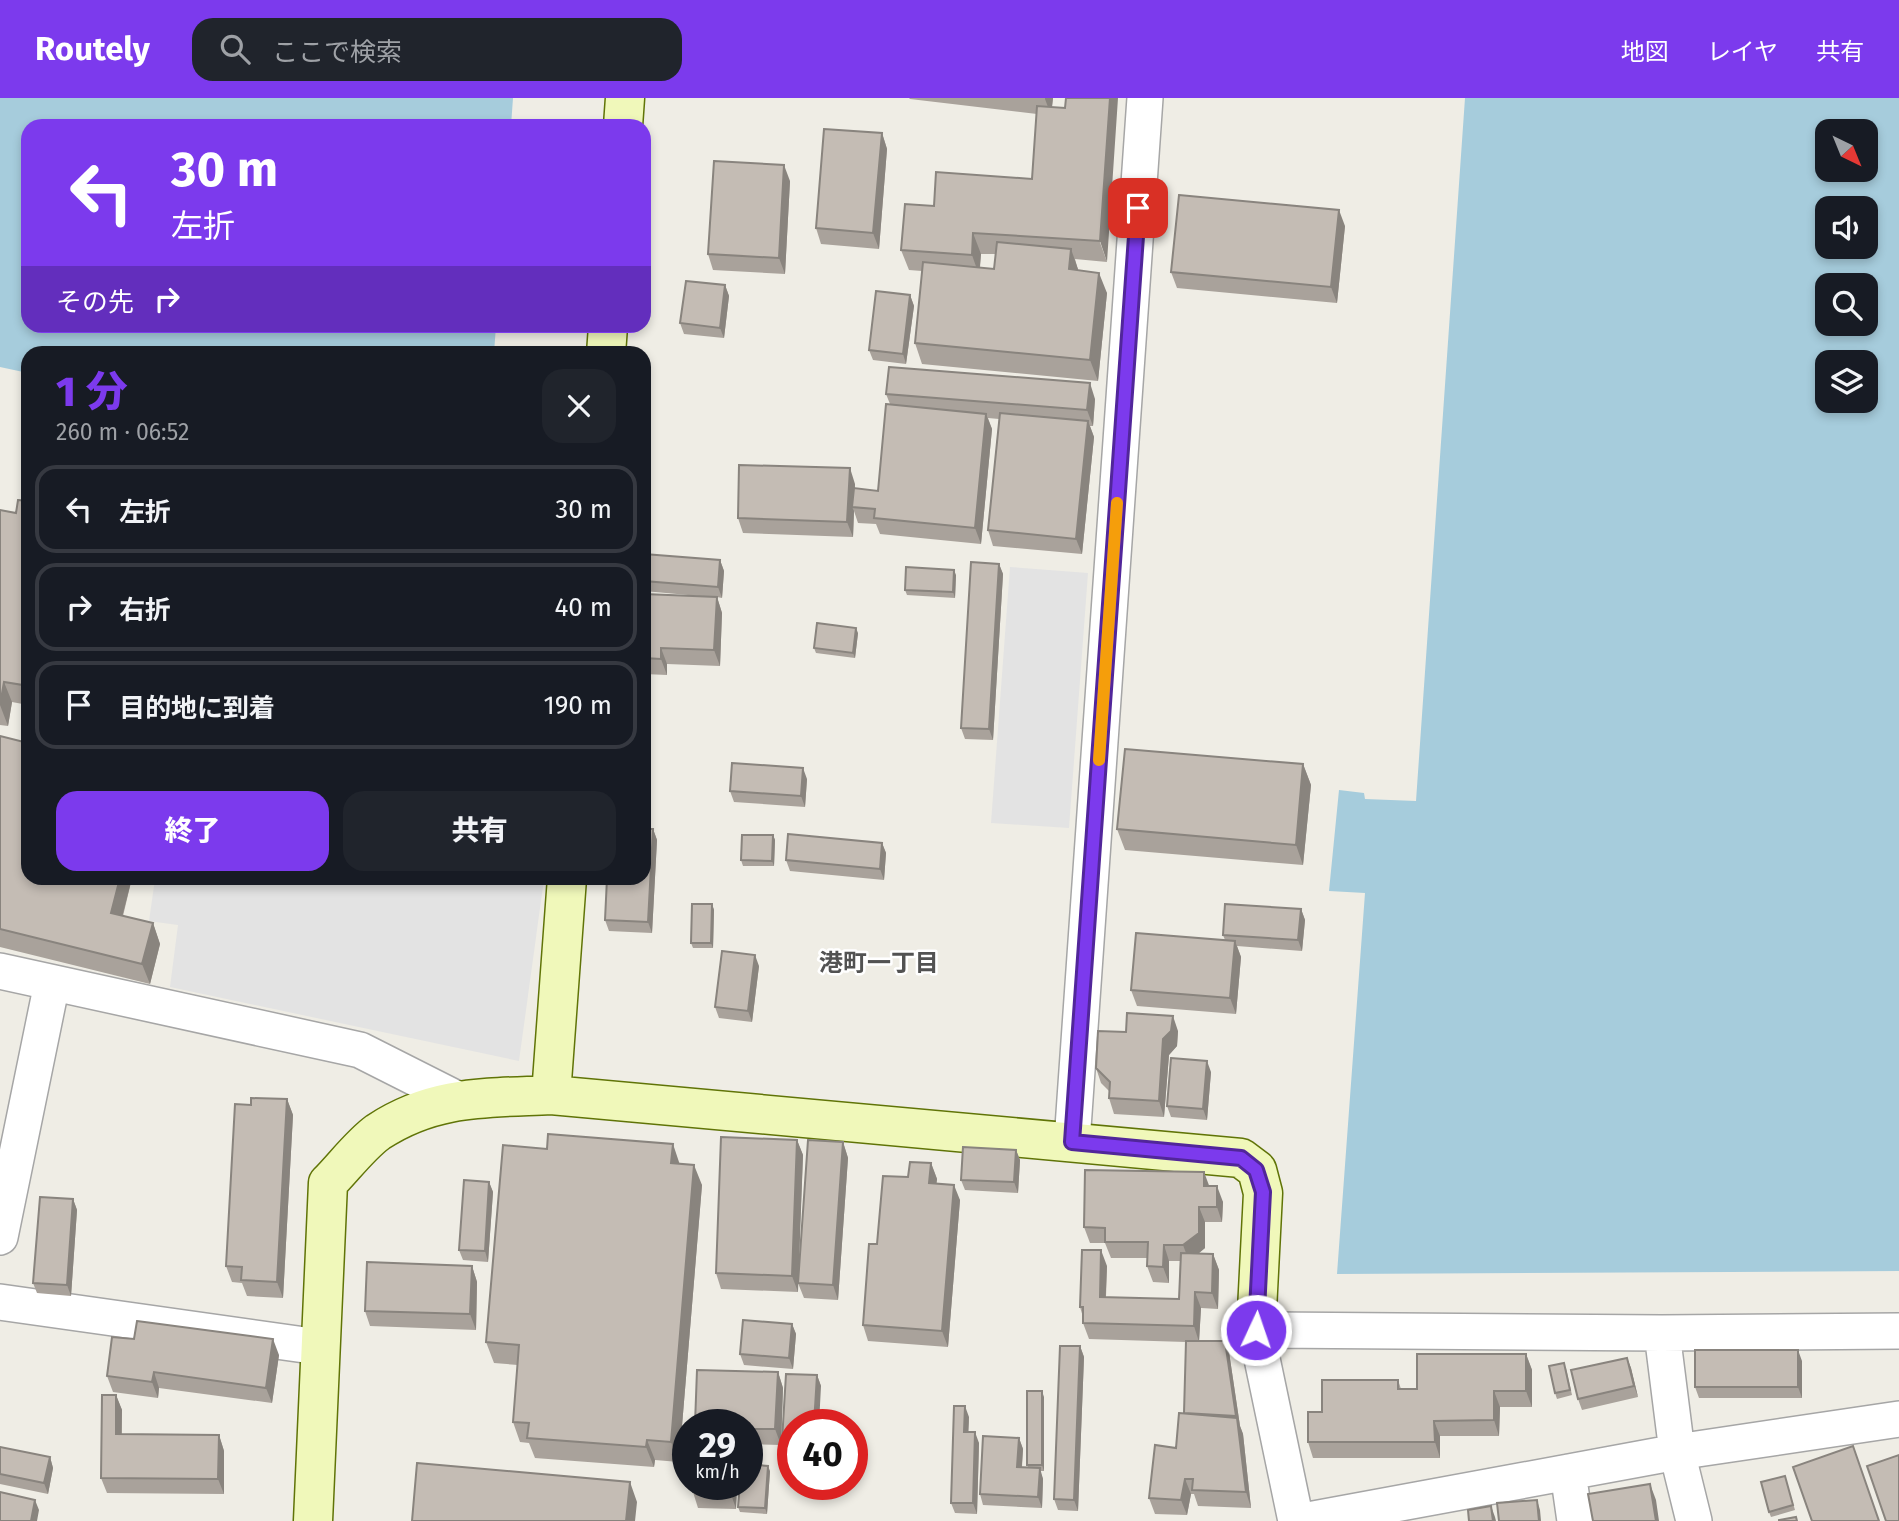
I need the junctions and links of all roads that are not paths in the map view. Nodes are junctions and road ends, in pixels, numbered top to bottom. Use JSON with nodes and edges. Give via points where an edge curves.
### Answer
{"nodes":[{"id":1,"x":625,"y":98,"type":"edge"},
{"id":2,"x":1145,"y":98,"type":"edge"},
{"id":3,"x":623,"y":119,"type":"edge"},
{"id":4,"x":566,"y":885,"type":"edge"},
{"id":5,"x":0,"y":971,"type":"edge"},
{"id":6,"x":52,"y":983,"type":"junction"},
{"id":7,"x":551,"y":1095,"type":"junction"},
{"id":8,"x":457,"y":1099,"type":"junction"},
{"id":9,"x":1072,"y":1142,"type":"junction"},
{"id":10,"x":0,"y":1237,"type":"edge"},
{"id":11,"x":0,"y":1302,"type":"edge"},
{"id":12,"x":1256,"y":1330,"type":"junction"},
{"id":13,"x":1899,"y":1331,"type":"edge"},
{"id":14,"x":1662,"y":1333,"type":"junction"},
{"id":15,"x":318,"y":1347,"type":"junction"},
{"id":16,"x":1899,"y":1419,"type":"edge"},
{"id":17,"x":1677,"y":1452,"type":"junction"},
{"id":18,"x":1568,"y":1472,"type":"junction"},
{"id":19,"x":1460,"y":1506,"type":"edge"},
{"id":20,"x":313,"y":1521,"type":"edge"},
{"id":21,"x":1296,"y":1521,"type":"edge"},
{"id":22,"x":1303,"y":1521,"type":"edge"},
{"id":23,"x":1575,"y":1521,"type":"edge"},
{"id":24,"x":1693,"y":1521,"type":"edge"}],
"edges":[{"from":1,"to":3,"type":"street"},
{"from":2,"to":9,"type":"street"},
{"from":4,"to":7,"type":"street"},
{"from":5,"to":6,"type":"street"},
{"from":6,"to":8,"type":"street","via":[[360,1051]]},
{"from":6,"to":10,"type":"street"},
{"from":7,"to":8,"type":"street"},
{"from":7,"to":9,"type":"street"},
{"from":8,"to":15,"type":"street","via":[[377,1133],[328,1183]]},
{"from":9,"to":12,"type":"street","via":[[1241,1158],[1256,1170],[1263,1192]]},
{"from":11,"to":15,"type":"street"},
{"from":12,"to":14,"type":"street"},
{"from":12,"to":21,"type":"street"},
{"from":13,"to":14,"type":"street"},
{"from":14,"to":17,"type":"street"},
{"from":15,"to":20,"type":"street"},
{"from":16,"to":17,"type":"street"},
{"from":17,"to":18,"type":"street"},
{"from":17,"to":24,"type":"street"},
{"from":18,"to":19,"type":"street"},
{"from":18,"to":23,"type":"street"},
{"from":19,"to":22,"type":"street"}]}
